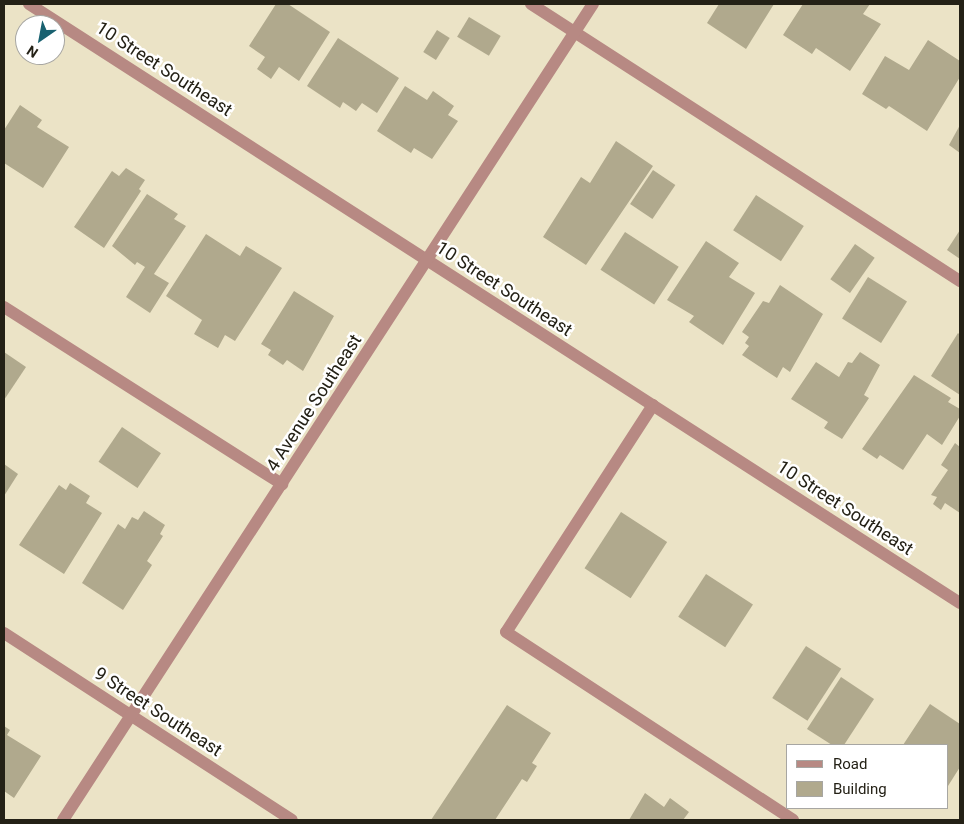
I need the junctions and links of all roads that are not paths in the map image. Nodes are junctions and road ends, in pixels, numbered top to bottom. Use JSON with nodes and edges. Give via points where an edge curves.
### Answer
{"nodes":[{"id":1,"x":29,"y":4,"type":"edge"},
{"id":2,"x":531,"y":4,"type":"edge"},
{"id":3,"x":593,"y":4,"type":"edge"},
{"id":4,"x":575,"y":32,"type":"junction"},
{"id":5,"x":427,"y":260,"type":"junction"},
{"id":6,"x":960,"y":281,"type":"edge"},
{"id":7,"x":4,"y":307,"type":"edge"},
{"id":8,"x":653,"y":405,"type":"junction"},
{"id":9,"x":282,"y":484,"type":"junction"},
{"id":10,"x":960,"y":603,"type":"edge"},
{"id":11,"x":4,"y":633,"type":"edge"},
{"id":12,"x":131,"y":715,"type":"junction"},
{"id":13,"x":63,"y":820,"type":"edge"},
{"id":14,"x":292,"y":820,"type":"edge"},
{"id":15,"x":793,"y":820,"type":"edge"}],
"edges":[{"from":1,"to":5,"type":"street","name":"10 Street Southeast"},
{"from":2,"to":4,"type":"street"},
{"from":3,"to":4,"type":"street","name":"4 Avenue Southeast"},
{"from":4,"to":5,"type":"street","name":"4 Avenue Southeast"},
{"from":4,"to":6,"type":"street"},
{"from":5,"to":8,"type":"street","name":"10 Street Southeast"},
{"from":5,"to":9,"type":"street","name":"4 Avenue Southeast"},
{"from":7,"to":9,"type":"street"},
{"from":8,"to":10,"type":"street","name":"10 Street Southeast"},
{"from":8,"to":15,"type":"street","via":[[506,632]]},
{"from":9,"to":12,"type":"street","name":"4 Avenue Southeast"},
{"from":11,"to":12,"type":"street","name":"9 Street Southeast"},
{"from":12,"to":13,"type":"street","name":"4 Avenue Southeast"},
{"from":12,"to":14,"type":"street","name":"9 Street Southeast"}]}
